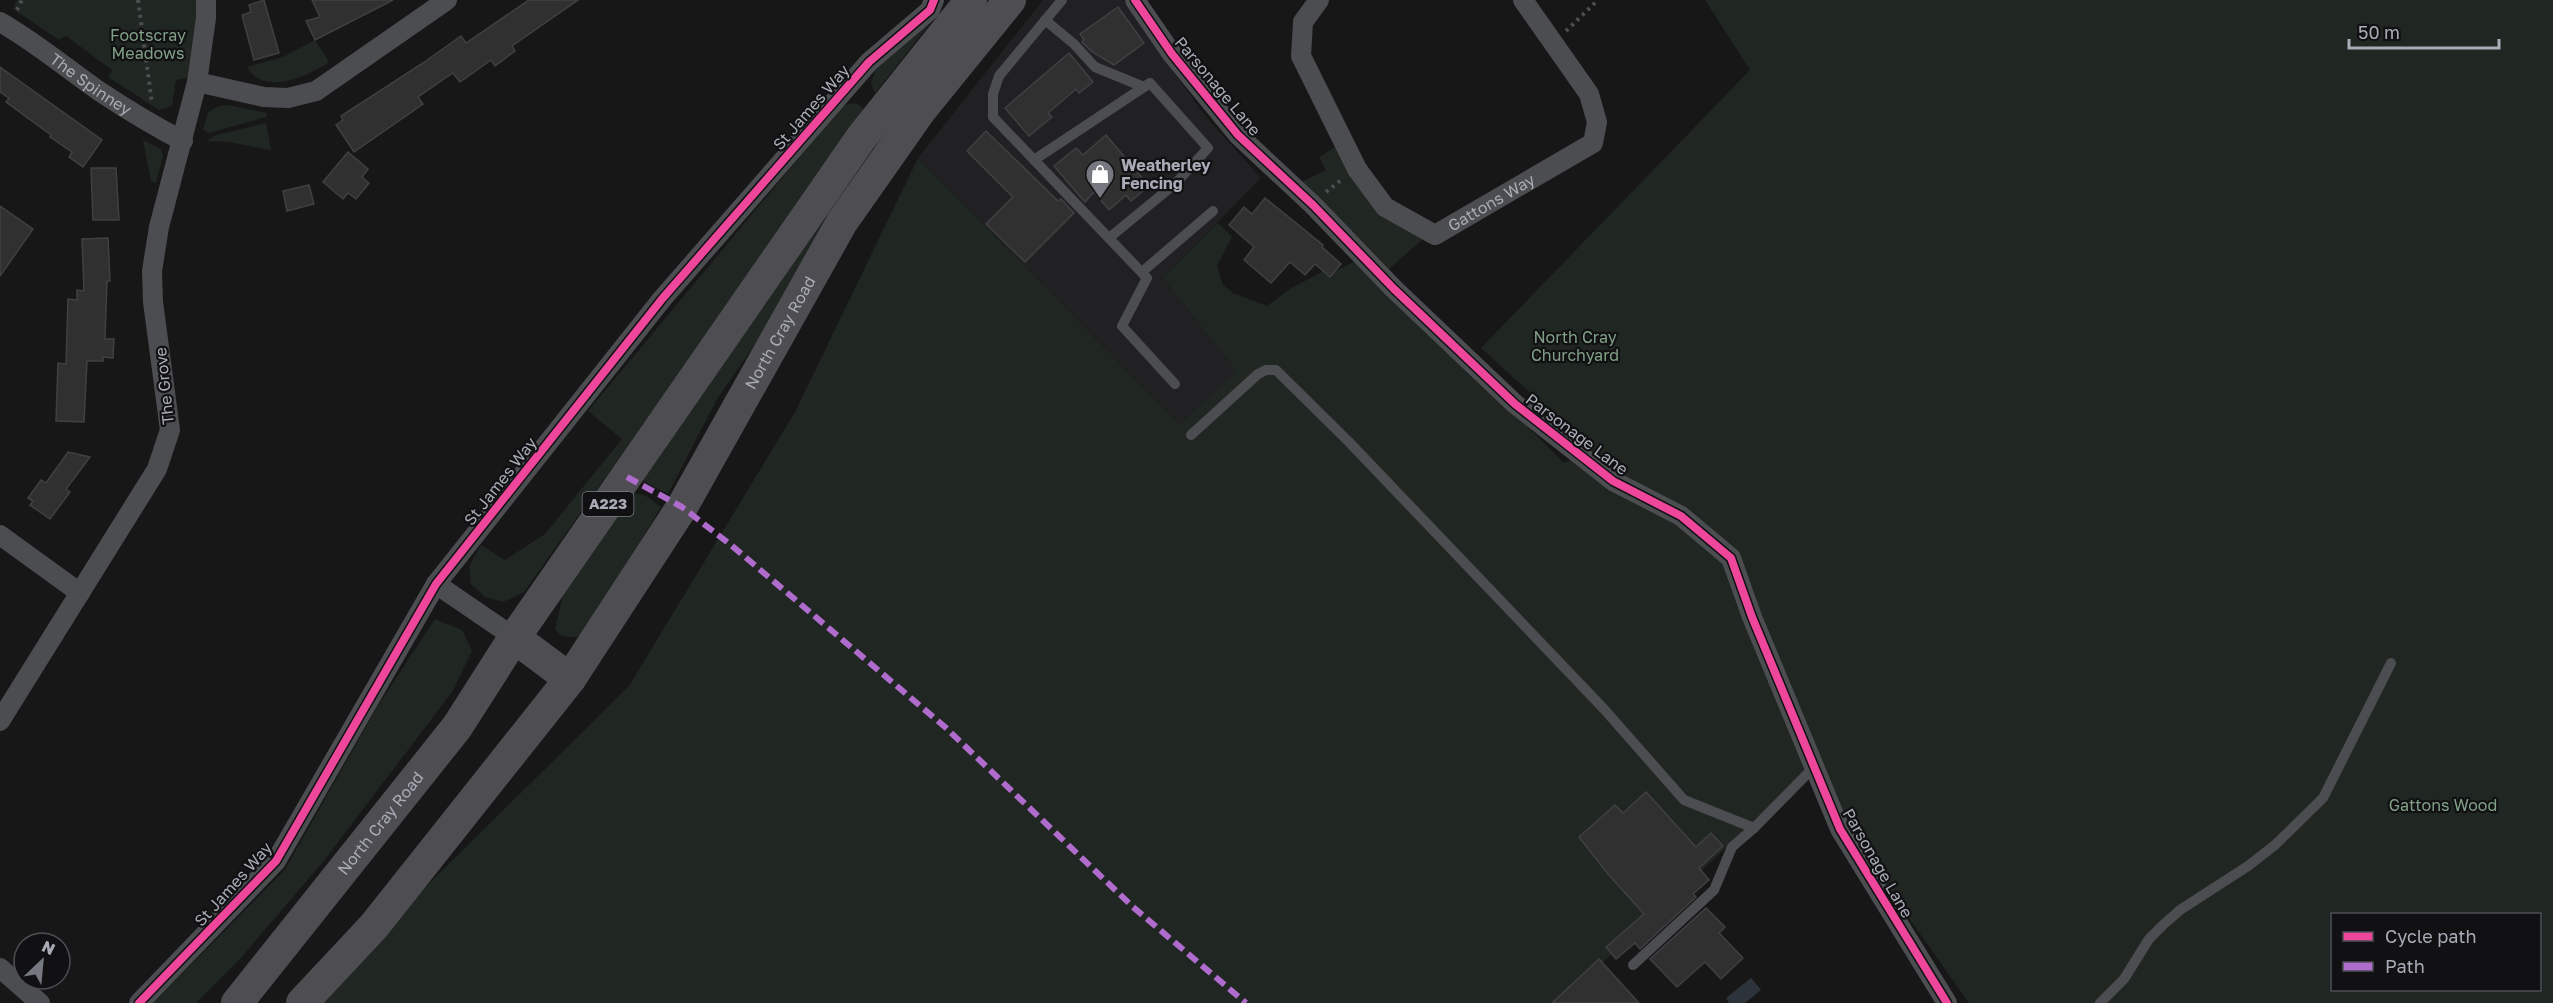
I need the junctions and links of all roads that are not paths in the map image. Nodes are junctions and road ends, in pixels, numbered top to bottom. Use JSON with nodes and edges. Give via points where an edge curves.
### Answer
{"nodes":[{"id":1,"x":206,"y":0,"type":"edge"},
{"id":2,"x":447,"y":0,"type":"edge"},
{"id":3,"x":971,"y":0,"type":"edge"},
{"id":4,"x":1010,"y":0,"type":"edge"},
{"id":5,"x":1062,"y":0,"type":"edge"},
{"id":6,"x":1135,"y":0,"type":"edge"},
{"id":7,"x":1319,"y":0,"type":"edge"},
{"id":8,"x":1523,"y":0,"type":"edge"},
{"id":9,"x":932,"y":5,"type":"edge"},
{"id":10,"x":8,"y":17,"type":"edge"},
{"id":11,"x":1045,"y":20,"type":"junction"},
{"id":12,"x":197,"y":82,"type":"junction"},
{"id":13,"x":1144,"y":87,"type":"junction"},
{"id":14,"x":183,"y":141,"type":"junction"},
{"id":15,"x":1034,"y":160,"type":"junction"},
{"id":16,"x":1213,"y":211,"type":"dead end"},
{"id":17,"x":1109,"y":238,"type":"junction"},
{"id":18,"x":1142,"y":273,"type":"junction"},
{"id":19,"x":1175,"y":384,"type":"dead end"},
{"id":20,"x":1191,"y":435,"type":"dead end"},
{"id":21,"x":0,"y":535,"type":"edge"},
{"id":22,"x":436,"y":584,"type":"junction"},
{"id":23,"x":80,"y":594,"type":"junction"},
{"id":24,"x":515,"y":638,"type":"junction"},
{"id":25,"x":2391,"y":663,"type":"dead end"},
{"id":26,"x":570,"y":679,"type":"junction"},
{"id":27,"x":0,"y":722,"type":"edge"},
{"id":28,"x":1814,"y":767,"type":"junction"},
{"id":29,"x":1754,"y":828,"type":"junction"},
{"id":30,"x":1633,"y":965,"type":"dead end"},
{"id":31,"x":0,"y":968,"type":"edge"},
{"id":32,"x":40,"y":1003,"type":"edge"},
{"id":33,"x":139,"y":1003,"type":"edge"},
{"id":34,"x":237,"y":1003,"type":"edge"},
{"id":35,"x":302,"y":1003,"type":"edge"},
{"id":36,"x":1947,"y":1003,"type":"edge"},
{"id":37,"x":2100,"y":1003,"type":"edge"}],
"edges":[{"from":1,"to":12,"type":"street","name":"The Grove"},
{"from":2,"to":12,"type":"street","via":[[316,91],[288,98],[264,97]]},
{"from":3,"to":24,"type":"main road","name":"North Cray Road","number":"A223","via":[[861,138]]},
{"from":4,"to":26,"type":"main road","name":"North Cray Road","via":[[920,111],[842,222],[682,507]]},
{"from":5,"to":11,"type":"lane"},
{"from":6,"to":28,"type":"street","name":"Parsonage Lane","via":[[1172,54],[1238,135],[1515,404],[1613,480],[1681,516],[1731,558]]},
{"from":7,"to":8,"type":"street","name":"Gattons Way","via":[[1303,22],[1301,56],[1357,169],[1385,207],[1435,235],[1593,143],[1597,122],[1589,94]]},
{"from":9,"to":22,"type":"street","name":"St James Way","via":[[869,62],[662,298]]},
{"from":10,"to":14,"type":"street","name":"The Spinney","via":[[23,35],[99,91]]},
{"from":11,"to":13,"type":"lane","via":[[1095,68]]},
{"from":11,"to":15,"type":"lane","via":[[999,76],[993,94],[993,117]]},
{"from":12,"to":14,"type":"street","name":"The Grove"},
{"from":13,"to":15,"type":"lane"},
{"from":13,"to":17,"type":"lane","via":[[1150,83],[1208,148],[1176,183]]},
{"from":14,"to":23,"type":"street","name":"The Grove","via":[[159,227],[152,270],[170,430],[157,469]]},
{"from":15,"to":17,"type":"lane"},
{"from":16,"to":18,"type":"lane"},
{"from":17,"to":18,"type":"lane"},
{"from":18,"to":19,"type":"lane","via":[[1147,278],[1122,327]]},
{"from":20,"to":29,"type":"lane","via":[[1258,374],[1276,370],[1604,709],[1684,800]]},
{"from":21,"to":23,"type":"street"},
{"from":22,"to":24,"type":"street"},
{"from":22,"to":33,"type":"street","name":"St James Way","via":[[276,861]]},
{"from":23,"to":27,"type":"street","name":"The Grove"},
{"from":24,"to":26,"type":"main road"},
{"from":24,"to":34,"type":"main road","name":"North Cray Road","number":"A223","via":[[457,727]]},
{"from":25,"to":37,"type":"lane","via":[[2323,798],[2266,852],[2163,925],[2149,939],[2124,979]]},
{"from":26,"to":35,"type":"main road","name":"North Cray Road","via":[[374,926]]},
{"from":28,"to":29,"type":"lane"},
{"from":28,"to":36,"type":"street","name":"Parsonage Lane","via":[[1840,829]]},
{"from":29,"to":30,"type":"lane","via":[[1732,847],[1714,890]]},
{"from":31,"to":32,"type":"street"}]}
